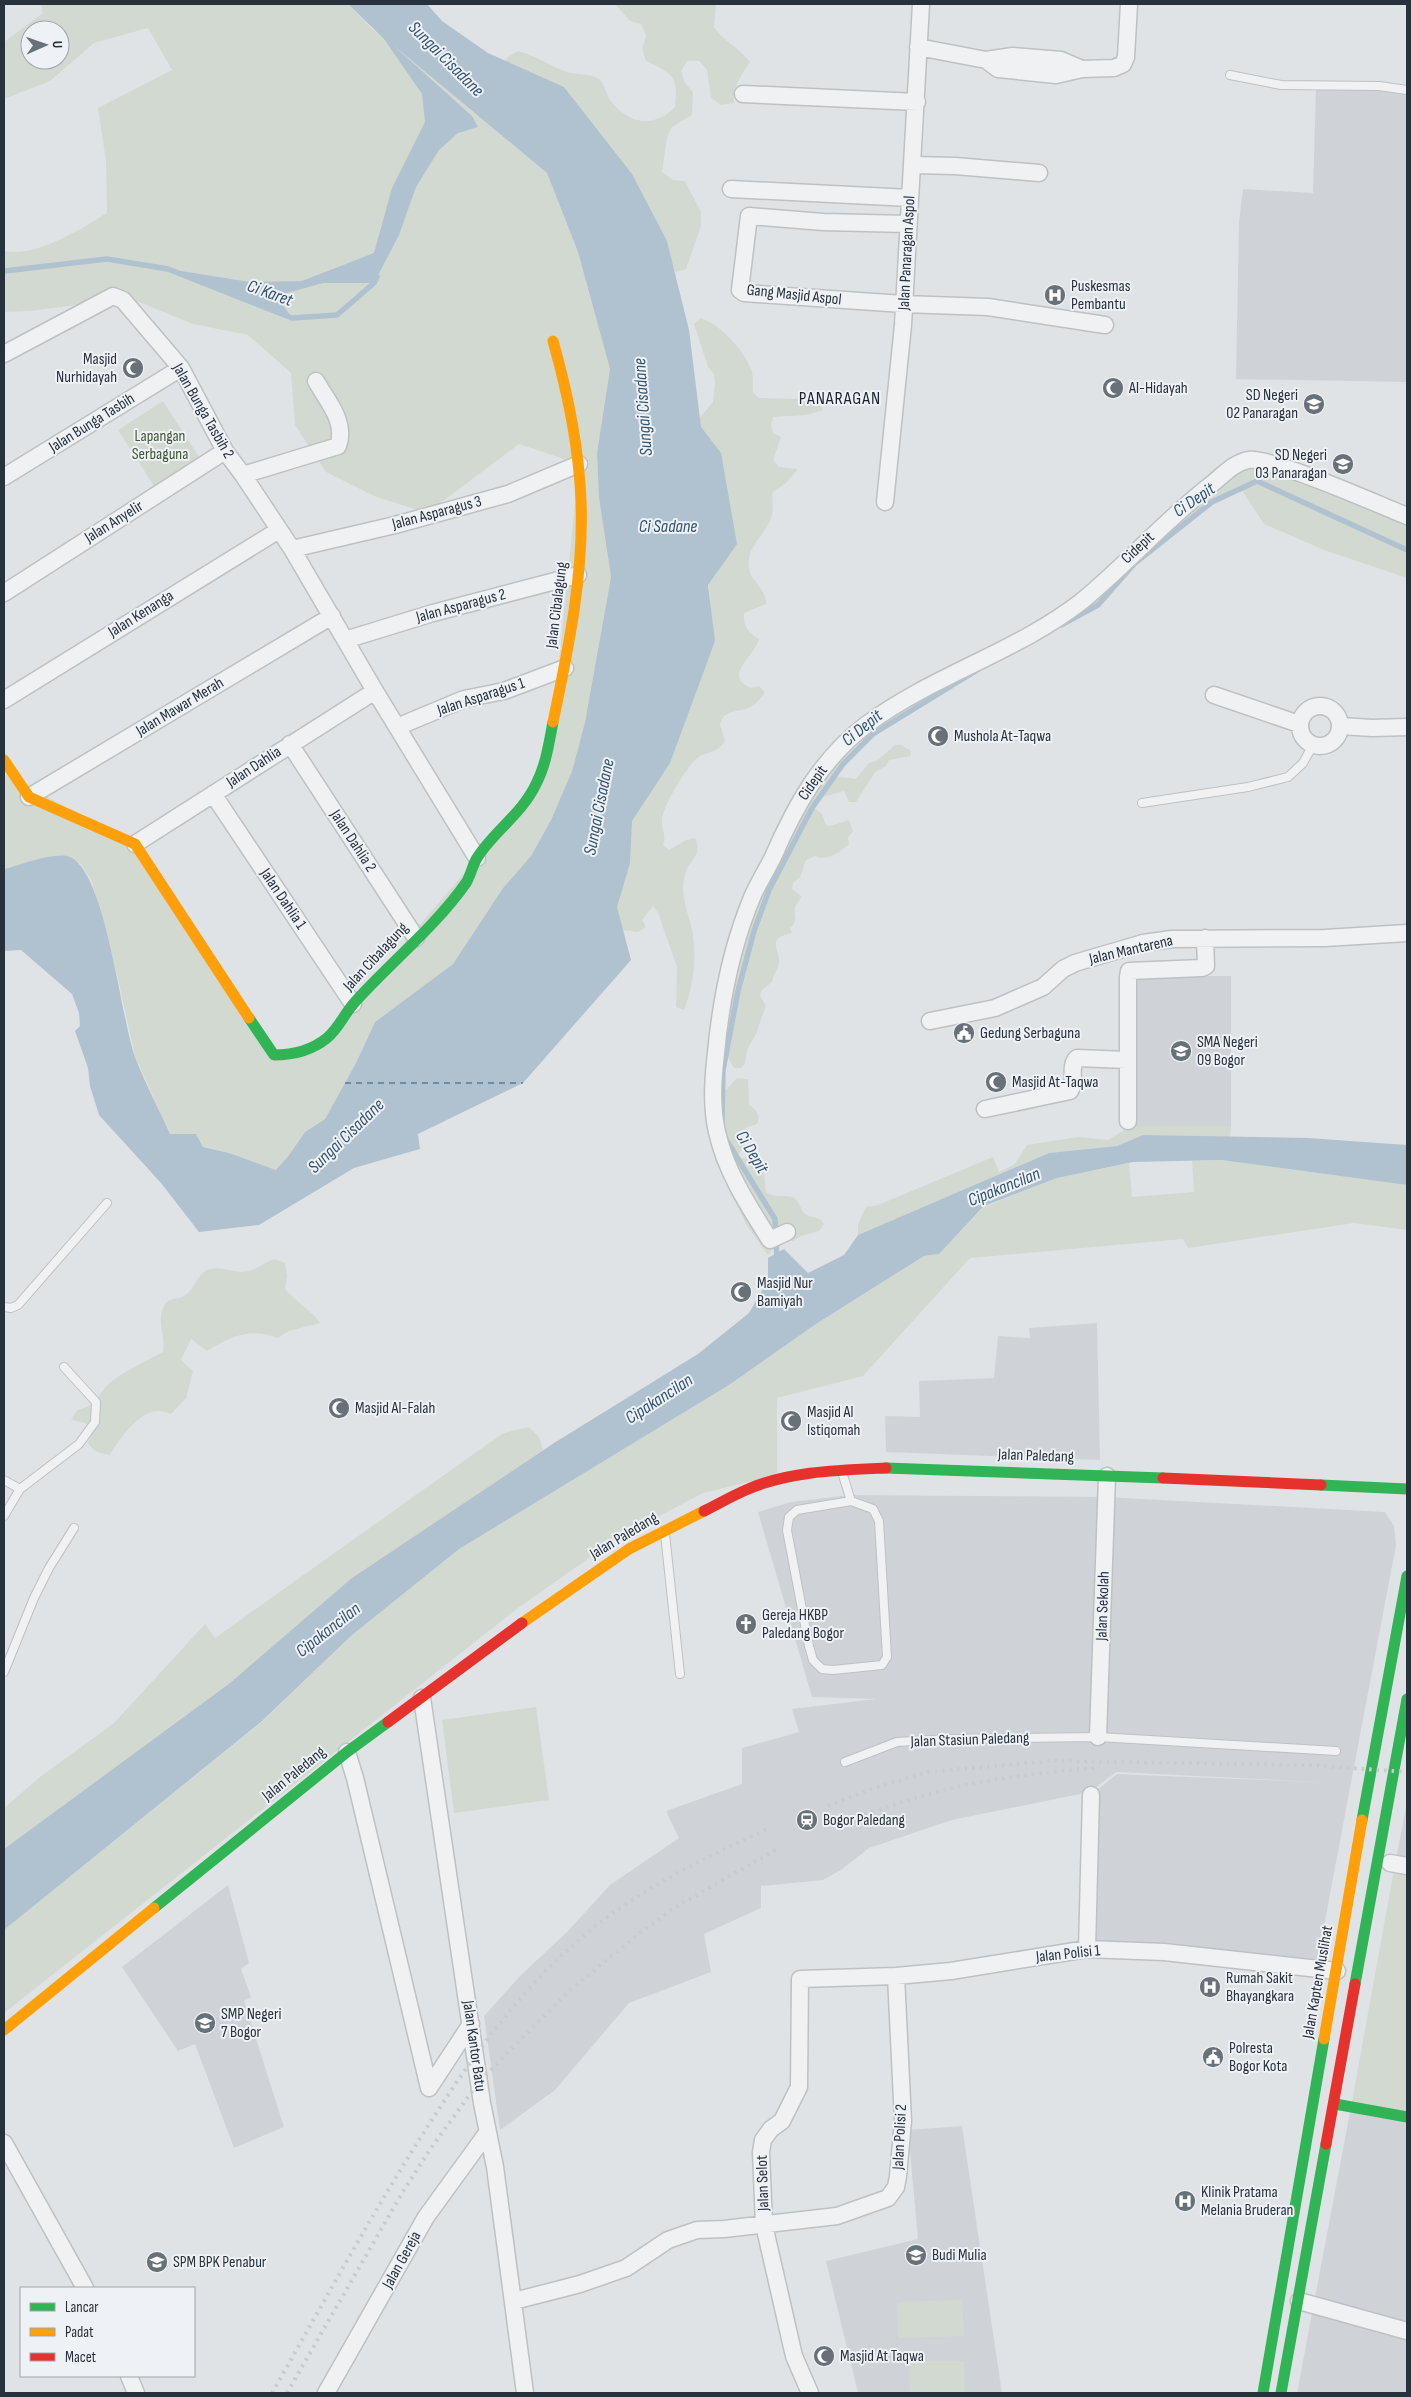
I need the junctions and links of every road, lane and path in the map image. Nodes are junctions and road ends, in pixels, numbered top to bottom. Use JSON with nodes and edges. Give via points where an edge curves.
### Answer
{"nodes":[{"id":1,"x":921,"y":4,"type":"edge"},
{"id":2,"x":1129,"y":4,"type":"edge"},
{"id":3,"x":918,"y":46,"type":"junction"},
{"id":4,"x":1230,"y":75,"type":"dead end"},
{"id":5,"x":1407,"y":90,"type":"edge"},
{"id":6,"x":743,"y":94,"type":"dead end"},
{"id":7,"x":916,"y":102,"type":"junction"},
{"id":8,"x":912,"y":165,"type":"junction"},
{"id":9,"x":1039,"y":173,"type":"dead end"},
{"id":10,"x":731,"y":189,"type":"dead end"},
{"id":11,"x":910,"y":198,"type":"junction"},
{"id":12,"x":908,"y":224,"type":"junction"},
{"id":13,"x":903,"y":304,"type":"junction"},
{"id":14,"x":1105,"y":326,"type":"dead end"},
{"id":15,"x":553,"y":342,"type":"dead end"},
{"id":16,"x":4,"y":354,"type":"edge"},
{"id":17,"x":181,"y":368,"type":"junction"},
{"id":18,"x":316,"y":381,"type":"dead end"},
{"id":19,"x":224,"y":451,"type":"junction"},
{"id":20,"x":579,"y":464,"type":"junction"},
{"id":21,"x":243,"y":475,"type":"junction"},
{"id":22,"x":4,"y":477,"type":"edge"},
{"id":23,"x":885,"y":502,"type":"dead end"},
{"id":24,"x":1407,"y":516,"type":"edge"},
{"id":25,"x":279,"y":530,"type":"junction"},
{"id":26,"x":292,"y":549,"type":"junction"},
{"id":27,"x":578,"y":575,"type":"junction"},
{"id":28,"x":4,"y":593,"type":"edge"},
{"id":29,"x":332,"y":616,"type":"junction"},
{"id":30,"x":344,"y":640,"type":"junction"},
{"id":31,"x":565,"y":668,"type":"junction"},
{"id":32,"x":375,"y":691,"type":"junction"},
{"id":33,"x":1214,"y":695,"type":"dead end"},
{"id":34,"x":4,"y":700,"type":"edge"},
{"id":35,"x":1299,"y":724,"type":"junction"},
{"id":36,"x":1340,"y":726,"type":"junction"},
{"id":37,"x":397,"y":727,"type":"junction"},
{"id":38,"x":1407,"y":727,"type":"edge"},
{"id":39,"x":290,"y":744,"type":"junction"},
{"id":40,"x":1313,"y":745,"type":"junction"},
{"id":41,"x":4,"y":760,"type":"edge"},
{"id":42,"x":213,"y":794,"type":"junction"},
{"id":43,"x":29,"y":797,"type":"junction"},
{"id":44,"x":1142,"y":803,"type":"dead end"},
{"id":45,"x":135,"y":844,"type":"junction"},
{"id":46,"x":477,"y":858,"type":"junction"},
{"id":47,"x":1407,"y":933,"type":"edge"},
{"id":48,"x":416,"y":938,"type":"junction"},
{"id":49,"x":1205,"y":938,"type":"junction"},
{"id":50,"x":353,"y":1004,"type":"junction"},
{"id":51,"x":930,"y":1021,"type":"dead end"},
{"id":52,"x":1127,"y":1060,"type":"junction"},
{"id":53,"x":986,"y":1108,"type":"dead end"},
{"id":54,"x":1128,"y":1121,"type":"dead end"},
{"id":55,"x":107,"y":1203,"type":"dead end"},
{"id":56,"x":781,"y":1235,"type":"dead end"},
{"id":57,"x":4,"y":1306,"type":"edge"},
{"id":58,"x":64,"y":1367,"type":"dead end"},
{"id":59,"x":842,"y":1470,"type":"junction"},
{"id":60,"x":1107,"y":1476,"type":"junction"},
{"id":61,"x":4,"y":1480,"type":"edge"},
{"id":62,"x":20,"y":1489,"type":"junction"},
{"id":63,"x":1407,"y":1489,"type":"edge"},
{"id":64,"x":851,"y":1501,"type":"junction"},
{"id":65,"x":4,"y":1516,"type":"edge"},
{"id":66,"x":74,"y":1528,"type":"dead end"},
{"id":67,"x":664,"y":1530,"type":"junction"},
{"id":68,"x":1407,"y":1579,"type":"edge"},
{"id":69,"x":4,"y":1672,"type":"edge"},
{"id":70,"x":680,"y":1674,"type":"dead end"},
{"id":71,"x":422,"y":1698,"type":"junction"},
{"id":72,"x":1407,"y":1699,"type":"edge"},
{"id":73,"x":1098,"y":1737,"type":"junction"},
{"id":74,"x":1336,"y":1751,"type":"dead end"},
{"id":75,"x":347,"y":1752,"type":"junction"},
{"id":76,"x":845,"y":1762,"type":"dead end"},
{"id":77,"x":1091,"y":1795,"type":"dead end"},
{"id":78,"x":1390,"y":1863,"type":"dead end"},
{"id":79,"x":1407,"y":1866,"type":"edge"},
{"id":80,"x":1087,"y":1949,"type":"junction"},
{"id":81,"x":1337,"y":1971,"type":"junction"},
{"id":82,"x":896,"y":1976,"type":"junction"},
{"id":83,"x":800,"y":1979,"type":"joint"},
{"id":84,"x":471,"y":2024,"type":"junction"},
{"id":85,"x":4,"y":2030,"type":"edge"},
{"id":86,"x":1336,"y":2104,"type":"junction"},
{"id":87,"x":1407,"y":2117,"type":"edge"},
{"id":88,"x":487,"y":2133,"type":"junction"},
{"id":89,"x":4,"y":2143,"type":"edge"},
{"id":90,"x":764,"y":2225,"type":"junction"},
{"id":91,"x":84,"y":2287,"type":"edge"},
{"id":92,"x":514,"y":2301,"type":"junction"},
{"id":93,"x":1299,"y":2301,"type":"junction"},
{"id":94,"x":1407,"y":2331,"type":"edge"},
{"id":95,"x":129,"y":2377,"type":"edge"},
{"id":96,"x":136,"y":2393,"type":"edge"},
{"id":97,"x":326,"y":2393,"type":"edge"},
{"id":98,"x":525,"y":2393,"type":"edge"},
{"id":99,"x":810,"y":2393,"type":"edge"},
{"id":100,"x":1263,"y":2393,"type":"edge"},
{"id":101,"x":1282,"y":2393,"type":"edge"}],
"edges":[{"from":1,"to":3,"type":"street","name":"Jalan Panaragan Aspol"},
{"from":2,"to":3,"type":"street","via":[[1126,57],[1123,64],[1114,68],[1082,69],[1062,75],[1005,70],[986,60]]},
{"from":3,"to":7,"type":"street","name":"Jalan Panaragan Aspol"},
{"from":4,"to":5,"type":"lane","via":[[1281,85],[1379,86]]},
{"from":6,"to":7,"type":"street"},
{"from":7,"to":8,"type":"street","name":"Jalan Panaragan Aspol"},
{"from":8,"to":9,"type":"street"},
{"from":8,"to":11,"type":"street","name":"Jalan Panaragan Aspol"},
{"from":10,"to":11,"type":"street"},
{"from":11,"to":12,"type":"street","name":"Jalan Panaragan Aspol"},
{"from":12,"to":13,"type":"street","name":"Jalan Panaragan Aspol"},
{"from":12,"to":13,"type":"street","name":"Gang Masjid Aspol","via":[[749,216],[740,290],[744,293]]},
{"from":13,"to":14,"type":"street","via":[[988,307]]},
{"from":13,"to":23,"type":"street","name":"Jalan Panaragan Aspol"},
{"from":15,"to":20,"type":"street","name":"Jalan Cibalagung","via":[[572,414]]},
{"from":16,"to":17,"type":"street","name":"Jalan Bunga Tasbih 2","via":[[113,296],[123,300]]},
{"from":17,"to":19,"type":"street","name":"Jalan Bunga Tasbih 2"},
{"from":17,"to":22,"type":"street","name":"Jalan Bunga Tasbih"},
{"from":18,"to":21,"type":"street","via":[[340,424],[338,446]]},
{"from":19,"to":21,"type":"street","name":"Jalan Bunga Tasbih 2"},
{"from":19,"to":28,"type":"street","name":"Jalan Anyelir"},
{"from":20,"to":26,"type":"street","name":"Jalan Asparagus 3","via":[[508,494]]},
{"from":20,"to":27,"type":"street","name":"Jalan Cibalagung"},
{"from":21,"to":25,"type":"street","name":"Jalan Bunga Tasbih 2"},
{"from":24,"to":56,"type":"street","name":"Cidepit","via":[[1283,467],[1245,461],[1179,510],[1081,601],[1043,626],[868,724],[825,764],[785,827],[743,921],[721,1001],[712,1089],[716,1129],[725,1161],[770,1240]]},
{"from":25,"to":26,"type":"street","name":"Jalan Bunga Tasbih 2"},
{"from":25,"to":34,"type":"street","name":"Jalan Kenanga"},
{"from":26,"to":29,"type":"street","name":"Jalan Bunga Tasbih 2"},
{"from":27,"to":30,"type":"street","name":"Jalan Asparagus 2"},
{"from":27,"to":31,"type":"street","name":"Jalan Cibalagung"},
{"from":29,"to":30,"type":"street","name":"Jalan Bunga Tasbih 2"},
{"from":29,"to":43,"type":"street","name":"Jalan Mawar Merah"},
{"from":30,"to":32,"type":"street","name":"Jalan Bunga Tasbih 2"},
{"from":31,"to":37,"type":"street","name":"Jalan Asparagus 1","via":[[504,690],[464,700]]},
{"from":31,"to":46,"type":"street","name":"Jalan Cibalagung","via":[[544,765],[536,785]]},
{"from":32,"to":37,"type":"street","name":"Jalan Bunga Tasbih 2"},
{"from":32,"to":39,"type":"street","name":"Jalan Dahlia"},
{"from":33,"to":35,"type":"street"},
{"from":35,"to":36,"type":"street","via":[[1306,711],[1313,706],[1321,706],[1334,712]]},
{"from":35,"to":40,"type":"street","via":[[1299,733]]},
{"from":36,"to":38,"type":"street"},
{"from":36,"to":40,"type":"street","via":[[1334,740],[1323,746]]},
{"from":37,"to":46,"type":"street","name":"Jalan Bunga Tasbih 2"},
{"from":39,"to":42,"type":"street","name":"Jalan Dahlia"},
{"from":39,"to":48,"type":"street","name":"Jalan Dahlia 2"},
{"from":40,"to":44,"type":"lane","via":[[1303,763],[1288,776],[1248,787]]},
{"from":41,"to":43,"type":"street"},
{"from":42,"to":45,"type":"street","name":"Jalan Dahlia"},
{"from":42,"to":50,"type":"street","name":"Jalan Dahlia 1"},
{"from":43,"to":45,"type":"street"},
{"from":45,"to":50,"type":"street","name":"Jalan Cibalagung","via":[[274,1055],[292,1056],[314,1047],[327,1038]]},
{"from":46,"to":48,"type":"street","name":"Jalan Cibalagung","via":[[468,880],[452,902]]},
{"from":47,"to":49,"type":"street","name":"Jalan Mantarena","via":[[1324,938]]},
{"from":48,"to":50,"type":"street","name":"Jalan Cibalagung"},
{"from":49,"to":51,"type":"street","name":"Jalan Mantarena","via":[[1172,938],[1075,963],[1027,996],[995,1008]]},
{"from":49,"to":52,"type":"street","via":[[1206,966],[1202,968],[1129,971]]},
{"from":52,"to":53,"type":"street","via":[[1077,1058],[1073,1063],[1070,1091]]},
{"from":52,"to":54,"type":"street"},
{"from":55,"to":57,"type":"lane","via":[[18,1305]]},
{"from":58,"to":62,"type":"lane","via":[[96,1402],[95,1422],[70,1454]]},
{"from":59,"to":60,"type":"street","name":"Jalan Paledang","via":[[898,1467]]},
{"from":59,"to":64,"type":"lane"},
{"from":59,"to":67,"type":"street","name":"Jalan Paledang","via":[[747,1489]]},
{"from":60,"to":63,"type":"street","name":"Jalan Paledang"},
{"from":60,"to":73,"type":"street","name":"Jalan Sekolah"},
{"from":61,"to":62,"type":"lane"},
{"from":62,"to":65,"type":"lane"},
{"from":64,"to":64,"type":"lane","via":[[797,1510],[789,1518],[787,1530],[809,1646],[813,1660],[822,1669],[874,1667],[882,1665],[887,1657],[879,1521],[873,1509]]},
{"from":66,"to":69,"type":"lane","via":[[34,1598]]},
{"from":67,"to":70,"type":"lane"},
{"from":67,"to":71,"type":"street","name":"Jalan Paledang","via":[[629,1549],[508,1632]]},
{"from":68,"to":81,"type":"street","name":"Jalan Kapten Muslihat"},
{"from":71,"to":75,"type":"street","name":"Jalan Paledang"},
{"from":71,"to":84,"type":"street","name":"Jalan Kantor Batu"},
{"from":72,"to":86,"type":"street"},
{"from":73,"to":74,"type":"lane","name":"Jalan Stasiun Paledang"},
{"from":73,"to":76,"type":"lane","name":"Jalan Stasiun Paledang","via":[[898,1742]]},
{"from":75,"to":84,"type":"street","via":[[429,2088]]},
{"from":75,"to":85,"type":"street","name":"Jalan Paledang"},
{"from":77,"to":80,"type":"street"},
{"from":78,"to":79,"type":"street"},
{"from":80,"to":81,"type":"street","name":"Jalan Polisi 1","via":[[1164,1952]]},
{"from":80,"to":82,"type":"street","name":"Jalan Polisi 1","via":[[951,1971]]},
{"from":81,"to":100,"type":"street","name":"Jalan Kapten Muslihat"},
{"from":82,"to":83,"type":"street","name":"Jalan Polisi 1"},
{"from":82,"to":90,"type":"street","name":"Jalan Polisi 2","via":[[903,2121],[902,2156],[896,2186],[888,2198],[837,2216]]},
{"from":83,"to":90,"type":"street","name":"Jalan Selot","via":[[799,2087],[782,2121],[763,2140]]},
{"from":84,"to":88,"type":"street","name":"Jalan Kantor Batu"},
{"from":86,"to":87,"type":"street"},
{"from":86,"to":93,"type":"street"},
{"from":88,"to":92,"type":"street","name":"Jalan Kantor Batu","via":[[495,2167]]},
{"from":88,"to":97,"type":"street","name":"Jalan Gereja","via":[[426,2217]]},
{"from":89,"to":91,"type":"street"},
{"from":90,"to":92,"type":"street","name":"Jalan Polisi 2","via":[[697,2230],[668,2240],[626,2268]]},
{"from":90,"to":99,"type":"street","name":"Jalan Selot","via":[[794,2356]]},
{"from":92,"to":98,"type":"street","name":"Jalan Kantor Batu"},
{"from":93,"to":94,"type":"street"},
{"from":93,"to":101,"type":"street"},
{"from":95,"to":96,"type":"street"}]}
